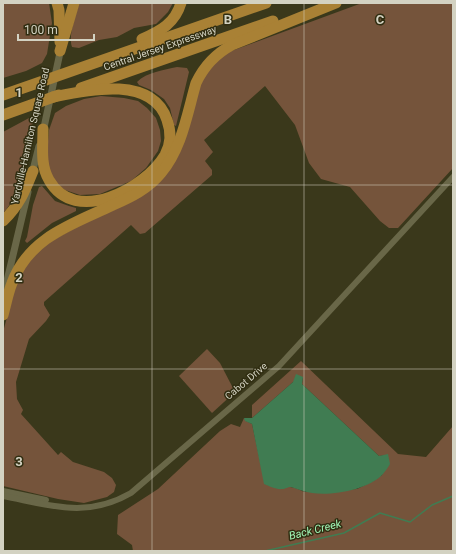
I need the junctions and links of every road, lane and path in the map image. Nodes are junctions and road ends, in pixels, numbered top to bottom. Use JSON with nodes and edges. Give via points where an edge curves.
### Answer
{"nodes":[{"id":1,"x":57,"y":3,"type":"edge"},
{"id":2,"x":71,"y":3,"type":"edge"},
{"id":3,"x":74,"y":3,"type":"edge"},
{"id":4,"x":181,"y":3,"type":"edge"},
{"id":5,"x":266,"y":3,"type":"edge"},
{"id":6,"x":324,"y":3,"type":"edge"},
{"id":7,"x":336,"y":3,"type":"edge"},
{"id":8,"x":60,"y":51,"type":"junction"},
{"id":9,"x":69,"y":72,"type":"junction"},
{"id":10,"x":33,"y":84,"type":"junction"},
{"id":11,"x":3,"y":87,"type":"edge"},
{"id":12,"x":3,"y":95,"type":"edge"},
{"id":13,"x":53,"y":97,"type":"junction"},
{"id":14,"x":5,"y":114,"type":"edge"},
{"id":15,"x":43,"y":129,"type":"junction"},
{"id":16,"x":33,"y":171,"type":"junction"},
{"id":17,"x":453,"y":177,"type":"edge"},
{"id":18,"x":3,"y":221,"type":"edge"},
{"id":19,"x":3,"y":297,"type":"edge"},
{"id":20,"x":3,"y":315,"type":"edge"},
{"id":21,"x":3,"y":491,"type":"edge"},
{"id":22,"x":3,"y":496,"type":"edge"},
{"id":23,"x":60,"y":507,"type":"junction"}],
"edges":[{"from":1,"to":8,"type":"highway"},
{"from":2,"to":8,"type":"street","name":"Yardville-Hamilton Square Road"},
{"from":3,"to":8,"type":"highway"},
{"from":4,"to":9,"type":"highway","via":[[174,18],[162,30]]},
{"from":5,"to":9,"type":"highway","name":"Central Jersey Expressway"},
{"from":6,"to":13,"type":"highway","name":"Central Jersey Expressway"},
{"from":7,"to":20,"type":"highway","via":[[232,45],[217,54],[207,64],[196,83],[178,146],[160,174],[133,196],[46,238],[26,258],[17,273]]},
{"from":8,"to":15,"type":"street","name":"Yardville-Hamilton Square Road"},
{"from":9,"to":10,"type":"highway","name":"Central Jersey Expressway"},
{"from":10,"to":11,"type":"highway"},
{"from":10,"to":12,"type":"highway","name":"Central Jersey Expressway"},
{"from":13,"to":14,"type":"highway","name":"Central Jersey Expressway"},
{"from":13,"to":15,"type":"highway","via":[[116,89],[144,94],[158,104],[166,116],[170,131],[168,146],[162,160],[136,185],[115,196],[86,202],[78,201],[58,191],[49,180],[44,166]]},
{"from":15,"to":16,"type":"street","name":"Yardville-Hamilton Square Road"},
{"from":16,"to":18,"type":"highway","via":[[25,192]]},
{"from":16,"to":19,"type":"street","name":"Yardville-Hamilton Square Road"},
{"from":17,"to":23,"type":"street","name":"Cabot Drive","via":[[279,366],[131,493],[102,506]]},
{"from":21,"to":23,"type":"street","via":[[47,500]]},
{"from":22,"to":23,"type":"street","name":"Cabot Drive"}]}
